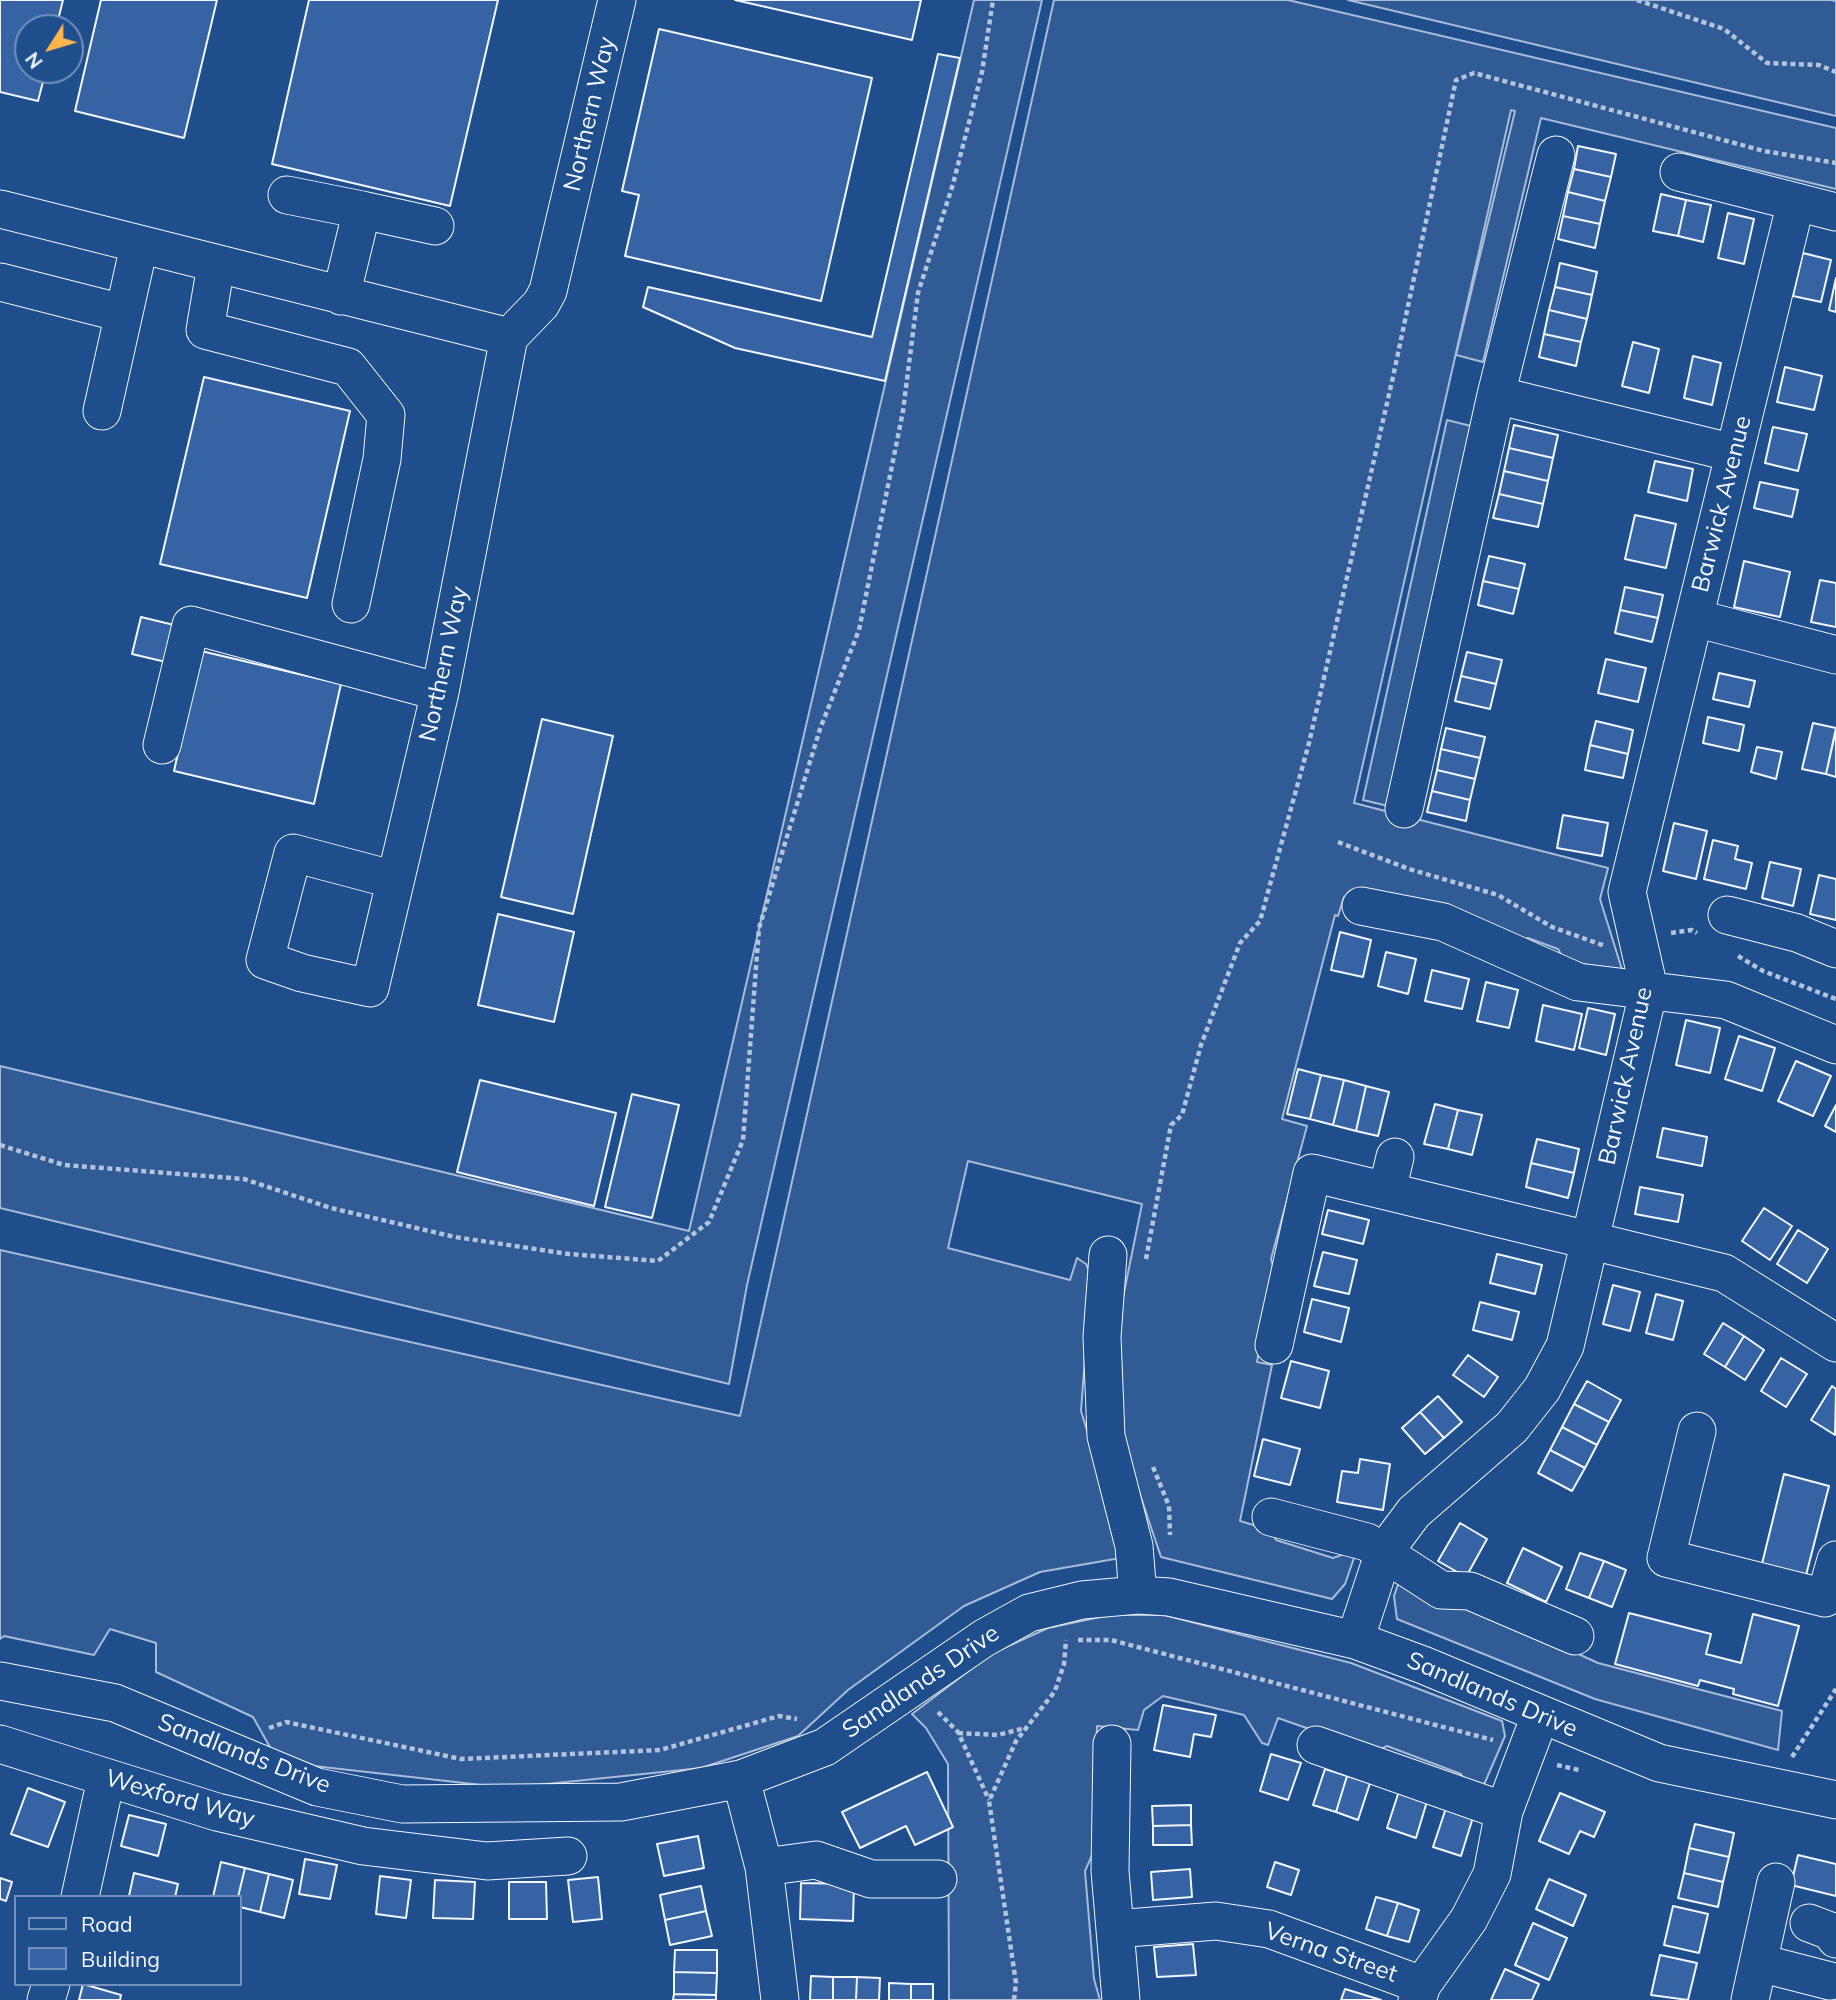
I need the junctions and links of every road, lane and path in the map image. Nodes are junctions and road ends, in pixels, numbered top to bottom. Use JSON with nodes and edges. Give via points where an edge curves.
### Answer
{"nodes":[{"id":1,"x":617,"y":0,"type":"edge"},
{"id":2,"x":993,"y":0,"type":"edge"},
{"id":3,"x":1637,"y":0,"type":"edge"},
{"id":4,"x":1836,"y":72,"type":"edge"},
{"id":5,"x":1556,"y":155,"type":"dead end"},
{"id":6,"x":1836,"y":163,"type":"edge"},
{"id":7,"x":1679,"y":172,"type":"dead end"},
{"id":8,"x":287,"y":195,"type":"dead end"},
{"id":9,"x":1796,"y":202,"type":"junction"},
{"id":10,"x":0,"y":209,"type":"edge"},
{"id":11,"x":362,"y":210,"type":"junction"},
{"id":12,"x":1836,"y":212,"type":"edge"},
{"id":13,"x":435,"y":226,"type":"dead end"},
{"id":14,"x":139,"y":246,"type":"junction"},
{"id":15,"x":216,"y":265,"type":"junction"},
{"id":16,"x":0,"y":282,"type":"edge"},
{"id":17,"x":341,"y":296,"type":"junction"},
{"id":18,"x":122,"y":313,"type":"junction"},
{"id":19,"x":509,"y":337,"type":"junction"},
{"id":20,"x":1496,"y":395,"type":"junction"},
{"id":21,"x":102,"y":411,"type":"dead end"},
{"id":22,"x":1734,"y":453,"type":"junction"},
{"id":23,"x":351,"y":604,"type":"dead end"},
{"id":24,"x":1695,"y":618,"type":"junction"},
{"id":25,"x":1836,"y":654,"type":"edge"},
{"id":26,"x":440,"y":692,"type":"junction"},
{"id":27,"x":162,"y":745,"type":"dead end"},
{"id":28,"x":1404,"y":809,"type":"dead end"},
{"id":29,"x":1338,"y":842,"type":"dead end"},
{"id":30,"x":395,"y":880,"type":"junction"},
{"id":31,"x":1361,"y":906,"type":"dead end"},
{"id":32,"x":1715,"y":926,"type":"joint"},
{"id":33,"x":1640,"y":942,"type":"junction"},
{"id":34,"x":1836,"y":949,"type":"edge"},
{"id":35,"x":1727,"y":950,"type":"dead end"},
{"id":36,"x":1649,"y":989,"type":"junction"},
{"id":37,"x":1836,"y":999,"type":"edge"},
{"id":38,"x":1836,"y":1045,"type":"edge"},
{"id":39,"x":0,"y":1145,"type":"edge"},
{"id":40,"x":1588,"y":1241,"type":"junction"},
{"id":41,"x":1108,"y":1255,"type":"dead end"},
{"id":42,"x":1143,"y":1272,"type":"dead end"},
{"id":43,"x":1836,"y":1343,"type":"edge"},
{"id":44,"x":1274,"y":1345,"type":"dead end"},
{"id":45,"x":1697,"y":1431,"type":"dead end"},
{"id":46,"x":1151,"y":1462,"type":"dead end"},
{"id":47,"x":1271,"y":1517,"type":"dead end"},
{"id":48,"x":1170,"y":1547,"type":"dead end"},
{"id":49,"x":1384,"y":1552,"type":"junction"},
{"id":50,"x":1836,"y":1560,"type":"edge"},
{"id":51,"x":1138,"y":1595,"type":"junction"},
{"id":52,"x":1575,"y":1636,"type":"dead end"},
{"id":53,"x":1066,"y":1640,"type":"junction"},
{"id":54,"x":1354,"y":1640,"type":"junction"},
{"id":55,"x":1055,"y":1644,"type":"dead end"},
{"id":56,"x":0,"y":1681,"type":"edge"},
{"id":57,"x":948,"y":1703,"type":"dead end"},
{"id":58,"x":938,"y":1711,"type":"junction"},
{"id":59,"x":1540,"y":1716,"type":"junction"},
{"id":60,"x":927,"y":1718,"type":"dead end"},
{"id":61,"x":1027,"y":1727,"type":"junction"},
{"id":62,"x":957,"y":1732,"type":"junction"},
{"id":63,"x":0,"y":1744,"type":"edge"},
{"id":64,"x":1112,"y":1744,"type":"dead end"},
{"id":65,"x":1316,"y":1745,"type":"dead end"},
{"id":66,"x":1526,"y":1753,"type":"junction"},
{"id":67,"x":1586,"y":1772,"type":"dead end"},
{"id":68,"x":106,"y":1779,"type":"junction"},
{"id":69,"x":741,"y":1779,"type":"junction"},
{"id":70,"x":1836,"y":1800,"type":"edge"},
{"id":71,"x":989,"y":1801,"type":"junction"},
{"id":72,"x":1504,"y":1811,"type":"junction"},
{"id":73,"x":568,"y":1856,"type":"dead end"},
{"id":74,"x":764,"y":1867,"type":"junction"},
{"id":75,"x":938,"y":1879,"type":"dead end"},
{"id":76,"x":1776,"y":1882,"type":"dead end"},
{"id":77,"x":80,"y":1895,"type":"edge"},
{"id":78,"x":1115,"y":1929,"type":"junction"},
{"id":79,"x":1760,"y":1963,"type":"junction"},
{"id":80,"x":1830,"y":1981,"type":"edge"},
{"id":81,"x":1419,"y":1992,"type":"edge"},
{"id":82,"x":780,"y":2000,"type":"edge"},
{"id":83,"x":1014,"y":2000,"type":"edge"},
{"id":84,"x":1121,"y":2000,"type":"edge"},
{"id":85,"x":1750,"y":2000,"type":"edge"}],
"edges":[{"from":1,"to":19,"type":"street","name":"Northern Way","via":[[548,291]]},
{"from":2,"to":39,"type":"path","via":[[982,72],[918,293],[902,411],[859,630],[820,729],[759,928],[743,1140],[709,1222],[657,1261],[569,1254],[442,1234],[331,1208],[244,1179],[64,1165]]},
{"from":3,"to":4,"type":"path","via":[[1724,29],[1768,63],[1819,65]]},
{"from":5,"to":20,"type":"street"},
{"from":6,"to":42,"type":"path","via":[[1764,151],[1474,73],[1456,80],[1309,743],[1260,921],[1240,943],[1201,1045],[1182,1115],[1171,1125]]},
{"from":7,"to":9,"type":"street"},
{"from":8,"to":11,"type":"street"},
{"from":9,"to":12,"type":"street"},
{"from":9,"to":22,"type":"street","name":"Barwick Avenue"},
{"from":10,"to":14,"type":"street"},
{"from":11,"to":13,"type":"street"},
{"from":11,"to":17,"type":"street"},
{"from":14,"to":15,"type":"street"},
{"from":14,"to":18,"type":"street"},
{"from":15,"to":17,"type":"street"},
{"from":15,"to":23,"type":"street","via":[[205,330],[348,367],[386,415],[382,459]]},
{"from":16,"to":18,"type":"street"},
{"from":17,"to":19,"type":"street"},
{"from":18,"to":21,"type":"street"},
{"from":19,"to":26,"type":"street","name":"Northern Way"},
{"from":20,"to":22,"type":"street"},
{"from":20,"to":28,"type":"street"},
{"from":22,"to":24,"type":"street","name":"Barwick Avenue"},
{"from":24,"to":25,"type":"street"},
{"from":24,"to":33,"type":"street","name":"Barwick Avenue","via":[[1628,892]]},
{"from":26,"to":27,"type":"street","via":[[191,625]]},
{"from":26,"to":30,"type":"street","name":"Northern Way"},
{"from":29,"to":33,"type":"path","via":[[1498,895],[1552,927],[1605,947]]},
{"from":30,"to":30,"type":"street","name":"Northern Way","via":[[370,988],[265,960],[293,853]]},
{"from":31,"to":36,"type":"street","via":[[1443,922],[1578,982]]},
{"from":32,"to":33,"type":"path"},
{"from":32,"to":34,"type":"street","via":[[1797,933]]},
{"from":33,"to":36,"type":"street","name":"Barwick Avenue"},
{"from":35,"to":37,"type":"path","via":[[1763,971]]},
{"from":36,"to":38,"type":"street","via":[[1726,1000]]},
{"from":36,"to":40,"type":"street","name":"Barwick Avenue"},
{"from":40,"to":43,"type":"street","via":[[1724,1273]]},
{"from":40,"to":44,"type":"street","via":[[1391,1174],[1312,1173]]},
{"from":40,"to":49,"type":"street","name":"Barwick Avenue","via":[[1564,1346],[1542,1389],[1513,1427],[1414,1512]]},
{"from":41,"to":51,"type":"street","via":[[1102,1338],[1106,1436],[1134,1546]]},
{"from":45,"to":50,"type":"street","via":[[1666,1558],[1825,1598]]},
{"from":46,"to":48,"type":"path","via":[[1169,1506]]},
{"from":47,"to":49,"type":"street","via":[[1367,1542]]},
{"from":49,"to":52,"type":"street","via":[[1441,1590],[1470,1591]]},
{"from":49,"to":54,"type":"street","name":"Barwick Avenue"},
{"from":51,"to":54,"type":"street","name":"Sandlands Drive","via":[[1169,1597]]},
{"from":51,"to":69,"type":"street","name":"Sandlands Drive","via":[[1082,1600],[1029,1613],[984,1638],[825,1747]]},
{"from":53,"to":55,"type":"path"},
{"from":53,"to":61,"type":"path","via":[[1055,1691]]},
{"from":53,"to":66,"type":"path","via":[[1111,1640],[1508,1744]]},
{"from":54,"to":59,"type":"street","name":"Sandlands Drive"},
{"from":56,"to":69,"type":"street","name":"Sandlands Drive","via":[[115,1703],[317,1787],[402,1804],[621,1802]]},
{"from":57,"to":58,"type":"path"},
{"from":58,"to":60,"type":"path"},
{"from":58,"to":62,"type":"path"},
{"from":59,"to":66,"type":"street"},
{"from":59,"to":70,"type":"street","name":"Sandlands Drive","via":[[1659,1763]]},
{"from":61,"to":62,"type":"path","via":[[998,1735]]},
{"from":61,"to":71,"type":"path"},
{"from":62,"to":71,"type":"path"},
{"from":63,"to":68,"type":"street","name":"Wexford Way"},
{"from":64,"to":78,"type":"street","via":[[1110,1871]]},
{"from":65,"to":72,"type":"street"},
{"from":66,"to":67,"type":"path"},
{"from":66,"to":72,"type":"street"},
{"from":68,"to":73,"type":"street","name":"Wexford Way","via":[[360,1859],[487,1861]]},
{"from":68,"to":77,"type":"street"},
{"from":69,"to":74,"type":"street"},
{"from":71,"to":83,"type":"path","via":[[1016,1983]]},
{"from":72,"to":81,"type":"street","via":[[1492,1874],[1469,1919]]},
{"from":74,"to":75,"type":"street","via":[[816,1860],[871,1879]]},
{"from":74,"to":82,"type":"street"},
{"from":76,"to":79,"type":"street"},
{"from":78,"to":81,"type":"street","name":"Verna Street","via":[[1216,1921],[1269,1929]]},
{"from":78,"to":84,"type":"street"},
{"from":79,"to":80,"type":"street"},
{"from":79,"to":85,"type":"street"}]}
